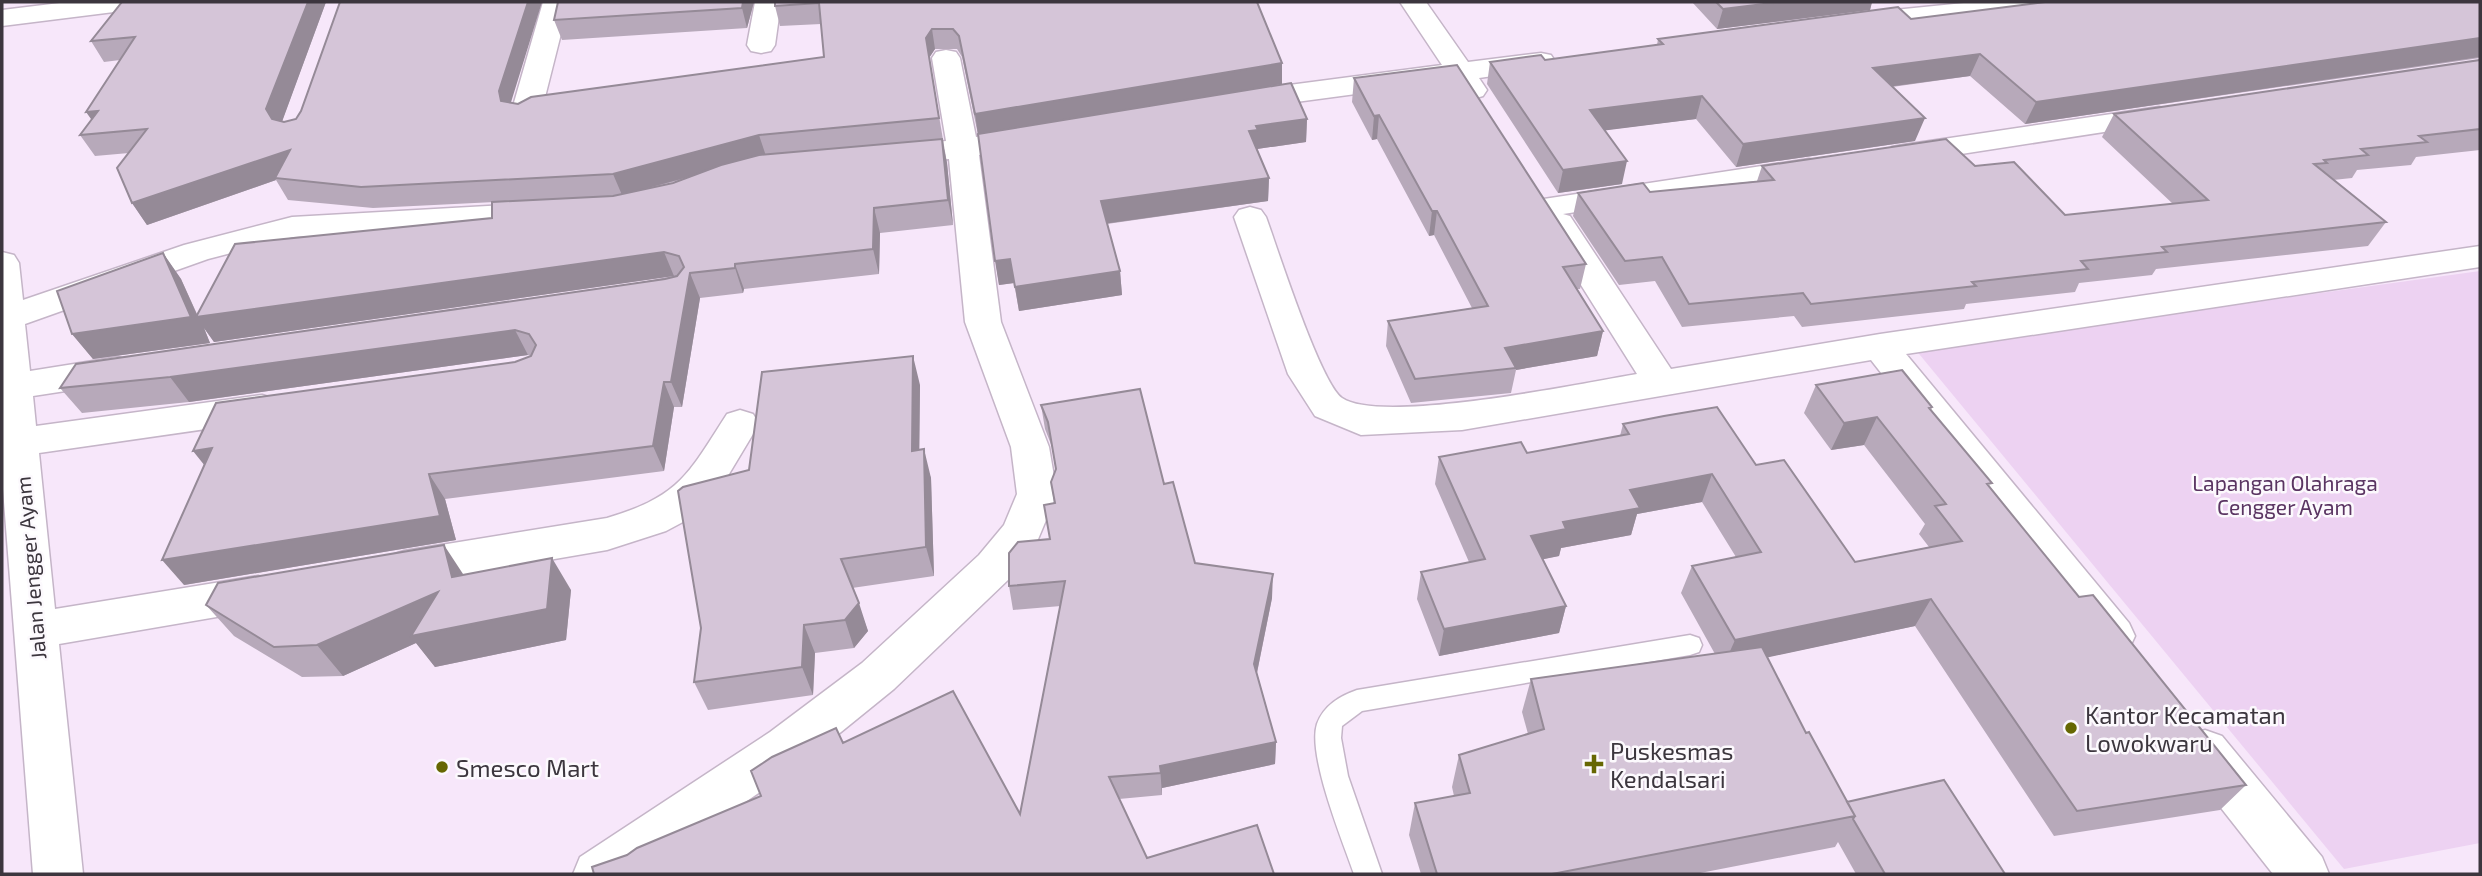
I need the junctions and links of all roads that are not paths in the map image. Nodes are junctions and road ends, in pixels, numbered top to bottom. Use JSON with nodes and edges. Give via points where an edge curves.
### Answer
{"nodes":[{"id":1,"x":130,"y":2,"type":"edge"},
{"id":2,"x":556,"y":2,"type":"edge"},
{"id":3,"x":768,"y":2,"type":"edge"},
{"id":4,"x":1413,"y":2,"type":"edge"},
{"id":5,"x":2050,"y":2,"type":"edge"},
{"id":6,"x":2,"y":18,"type":"edge"},
{"id":7,"x":1830,"y":25,"type":"edge"},
{"id":8,"x":761,"y":45,"type":"dead end"},
{"id":9,"x":1570,"y":57,"type":"edge"},
{"id":10,"x":946,"y":58,"type":"dead end"},
{"id":11,"x":1461,"y":71,"type":"junction"},
{"id":12,"x":1218,"y":104,"type":"edge"},
{"id":13,"x":2192,"y":111,"type":"edge"},
{"id":14,"x":526,"y":113,"type":"edge"},
{"id":15,"x":1490,"y":116,"type":"edge"},
{"id":16,"x":1057,"y":132,"type":"edge"},
{"id":17,"x":963,"y":149,"type":"junction"},
{"id":18,"x":870,"y":158,"type":"edge"},
{"id":19,"x":1877,"y":158,"type":"edge"},
{"id":20,"x":1836,"y":164,"type":"edge"},
{"id":21,"x":566,"y":212,"type":"edge"},
{"id":22,"x":1250,"y":217,"type":"dead end"},
{"id":23,"x":2480,"y":257,"type":"edge"},
{"id":24,"x":2,"y":262,"type":"edge"},
{"id":25,"x":7,"y":318,"type":"junction"},
{"id":26,"x":1880,"y":345,"type":"junction"},
{"id":27,"x":151,"y":366,"type":"edge"},
{"id":28,"x":1662,"y":384,"type":"junction"},
{"id":29,"x":13,"y":386,"type":"junction"},
{"id":30,"x":294,"y":404,"type":"edge"},
{"id":31,"x":740,"y":424,"type":"dead end"},
{"id":32,"x":18,"y":442,"type":"junction"},
{"id":33,"x":362,"y":575,"type":"edge"},
{"id":34,"x":294,"y":587,"type":"edge"},
{"id":35,"x":23,"y":608,"type":"edge"},
{"id":36,"x":1689,"y":645,"type":"dead end"},
{"id":37,"x":2140,"y":669,"type":"edge"},
{"id":38,"x":2183,"y":723,"type":"edge"},
{"id":39,"x":58,"y":874,"type":"edge"},
{"id":40,"x":598,"y":874,"type":"edge"},
{"id":41,"x":1368,"y":874,"type":"edge"},
{"id":42,"x":2304,"y":874,"type":"edge"}],
"edges":[{"from":1,"to":6,"type":"street"},
{"from":2,"to":14,"type":"street"},
{"from":3,"to":8,"type":"street"},
{"from":4,"to":11,"type":"street"},
{"from":5,"to":7,"type":"street"},
{"from":9,"to":11,"type":"street"},
{"from":10,"to":17,"type":"street"},
{"from":11,"to":12,"type":"street"},
{"from":11,"to":15,"type":"street"},
{"from":13,"to":19,"type":"street"},
{"from":16,"to":17,"type":"street"},
{"from":17,"to":18,"type":"street"},
{"from":17,"to":40,"type":"street","via":[[983,322],[1030,447],[1036,483],[1037,494],[1021,533],[976,585],[868,684],[787,747]]},
{"from":20,"to":28,"type":"street","via":[[1541,195]]},
{"from":21,"to":25,"type":"street","via":[[333,222],[292,228],[196,252]]},
{"from":22,"to":28,"type":"street","via":[[1306,374],[1328,407],[1361,421],[1461,418]]},
{"from":23,"to":26,"type":"street"},
{"from":24,"to":25,"type":"street","name":"Jalan Jengger Ayam"},
{"from":25,"to":29,"type":"street","name":"Jalan Jengger Ayam"},
{"from":26,"to":28,"type":"street"},
{"from":26,"to":37,"type":"street"},
{"from":27,"to":29,"type":"street"},
{"from":29,"to":32,"type":"street","name":"Jalan Jengger Ayam"},
{"from":30,"to":32,"type":"street"},
{"from":31,"to":33,"type":"street","via":[[702,484],[682,504],[652,520],[607,534]]},
{"from":32,"to":35,"type":"street","name":"Jalan Jengger Ayam"},
{"from":34,"to":35,"type":"street"},
{"from":35,"to":39,"type":"street","name":"Jalan Jengger Ayam"},
{"from":36,"to":41,"type":"lane","via":[[1357,701],[1343,709],[1328,728],[1328,750]]},
{"from":38,"to":42,"type":"street"}]}
